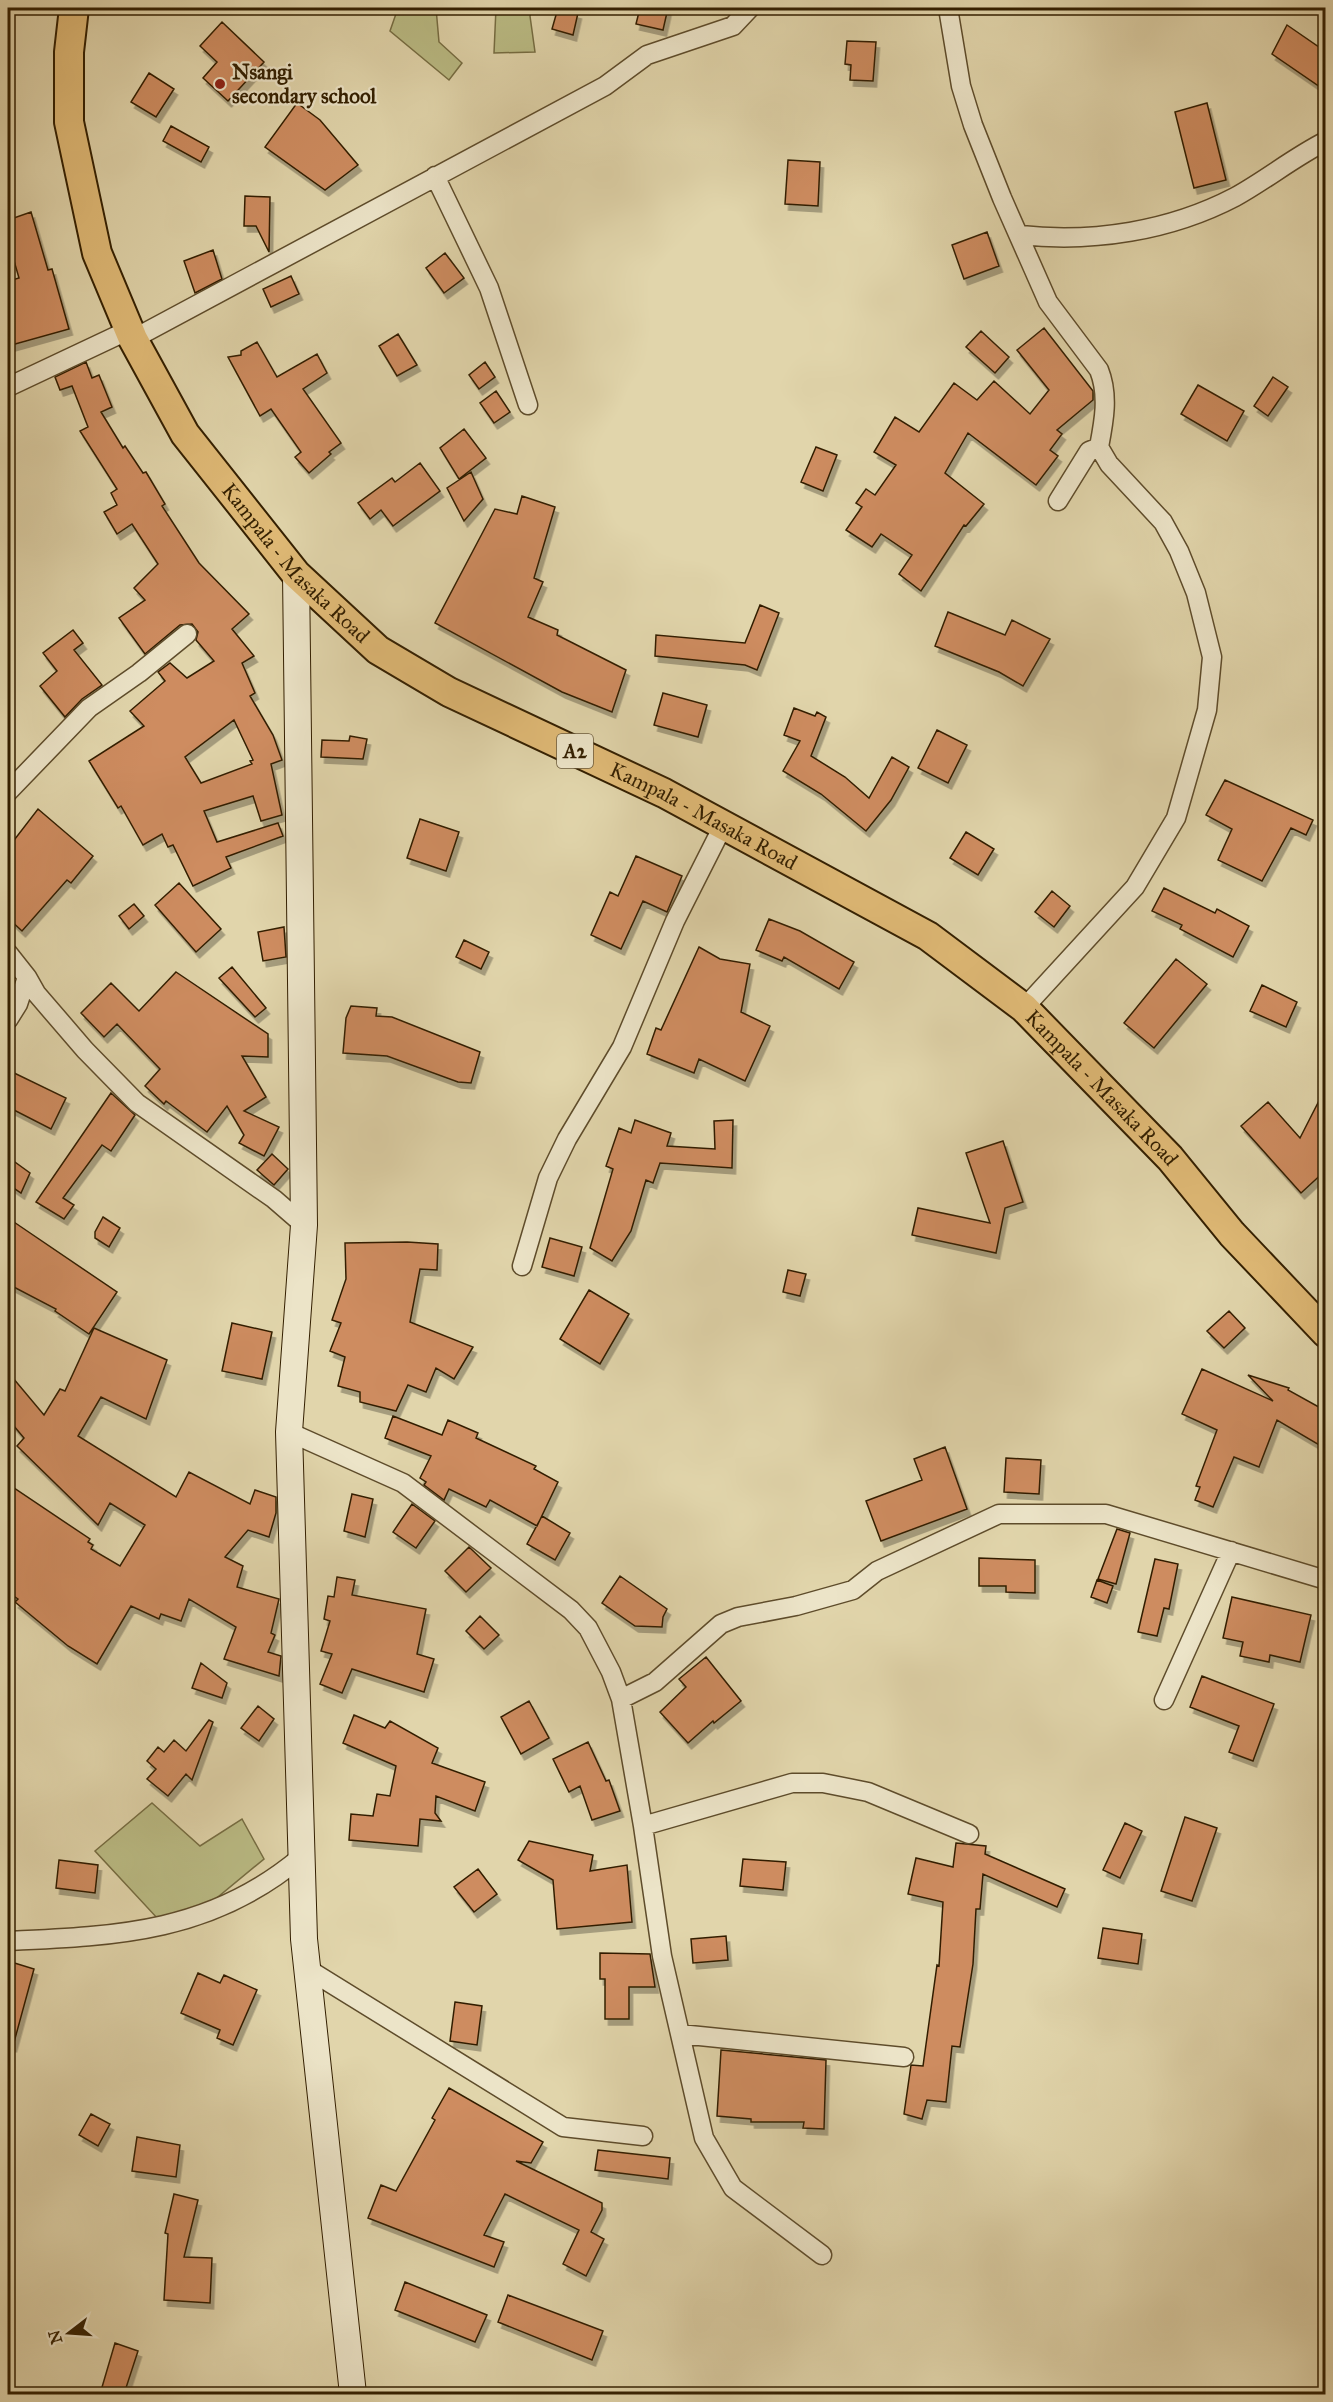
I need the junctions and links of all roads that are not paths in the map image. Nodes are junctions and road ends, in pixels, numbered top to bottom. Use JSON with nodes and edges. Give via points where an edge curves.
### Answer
{"nodes":[{"id":1,"x":74,"y":8,"type":"edge"},
{"id":2,"x":750,"y":8,"type":"edge"},
{"id":3,"x":948,"y":8,"type":"edge"},
{"id":4,"x":1326,"y":141,"type":"edge"},
{"id":5,"x":435,"y":176,"type":"junction"},
{"id":6,"x":1020,"y":235,"type":"junction"},
{"id":7,"x":132,"y":334,"type":"junction"},
{"id":8,"x":8,"y":387,"type":"edge"},
{"id":9,"x":528,"y":405,"type":"dead end"},
{"id":10,"x":1099,"y":447,"type":"junction"},
{"id":11,"x":1058,"y":501,"type":"dead end"},
{"id":12,"x":296,"y":574,"type":"junction"},
{"id":13,"x":187,"y":634,"type":"dead end"},
{"id":14,"x":8,"y":792,"type":"edge"},
{"id":15,"x":723,"y":826,"type":"junction"},
{"id":16,"x":8,"y":953,"type":"edge"},
{"id":17,"x":27,"y":977,"type":"junction"},
{"id":18,"x":1024,"y":1008,"type":"junction"},
{"id":19,"x":8,"y":1020,"type":"edge"},
{"id":20,"x":304,"y":1225,"type":"junction"},
{"id":21,"x":522,"y":1266,"type":"dead end"},
{"id":22,"x":1326,"y":1333,"type":"edge"},
{"id":23,"x":289,"y":1432,"type":"junction"},
{"id":24,"x":1231,"y":1551,"type":"junction"},
{"id":25,"x":1326,"y":1580,"type":"edge"},
{"id":26,"x":621,"y":1699,"type":"junction"},
{"id":27,"x":1164,"y":1700,"type":"dead end"},
{"id":28,"x":643,"y":1826,"type":"junction"},
{"id":29,"x":969,"y":1834,"type":"dead end"},
{"id":30,"x":301,"y":1857,"type":"junction"},
{"id":31,"x":8,"y":1941,"type":"edge"},
{"id":32,"x":306,"y":1968,"type":"junction"},
{"id":33,"x":680,"y":2034,"type":"junction"},
{"id":34,"x":904,"y":2057,"type":"dead end"},
{"id":35,"x":643,"y":2136,"type":"dead end"},
{"id":36,"x":822,"y":2255,"type":"dead end"},
{"id":37,"x":353,"y":2394,"type":"edge"}],
"edges":[{"from":1,"to":7,"type":"main road","name":"Kampala - Masaka Road","number":"A2","via":[[69,52],[69,122],[97,254]]},
{"from":2,"to":5,"type":"street","via":[[733,26],[647,55],[605,86]]},
{"from":3,"to":6,"type":"street","via":[[961,86],[973,125]]},
{"from":4,"to":6,"type":"street","via":[[1237,196],[1174,223],[1089,236]]},
{"from":5,"to":7,"type":"street"},
{"from":5,"to":9,"type":"street","via":[[489,288]]},
{"from":6,"to":10,"type":"street","via":[[1048,302],[1104,382],[1105,415]]},
{"from":7,"to":8,"type":"street"},
{"from":7,"to":12,"type":"main road","name":"Kampala - Masaka Road","number":"A2","via":[[185,434]]},
{"from":10,"to":11,"type":"street","via":[[1089,451]]},
{"from":10,"to":18,"type":"street","via":[[1109,464],[1163,522],[1179,551],[1196,594],[1212,657],[1207,710],[1176,818],[1135,887]]},
{"from":12,"to":15,"type":"main road","name":"Kampala - Masaka Road","number":"A2","via":[[378,650],[449,692],[664,793]]},
{"from":12,"to":20,"type":"street"},
{"from":13,"to":14,"type":"street","via":[[89,708]]},
{"from":15,"to":18,"type":"main road","name":"Kampala - Masaka Road","number":"A2","via":[[928,936]]},
{"from":15,"to":21,"type":"street","via":[[675,921],[622,1047],[567,1138],[548,1178]]},
{"from":16,"to":17,"type":"street"},
{"from":17,"to":19,"type":"street","via":[[18,1005]]},
{"from":17,"to":20,"type":"street","via":[[85,1050],[137,1103],[265,1192]]},
{"from":18,"to":22,"type":"main road","name":"Kampala - Masaka Road","number":"A2","via":[[1170,1158],[1232,1234]]},
{"from":20,"to":23,"type":"street"},
{"from":23,"to":26,"type":"street","via":[[403,1483],[571,1610],[588,1628]]},
{"from":23,"to":30,"type":"street"},
{"from":24,"to":25,"type":"street"},
{"from":24,"to":26,"type":"street","via":[[1106,1514],[999,1514],[877,1570],[853,1590],[722,1624],[655,1682]]},
{"from":24,"to":27,"type":"street"},
{"from":26,"to":28,"type":"street"},
{"from":28,"to":29,"type":"street","via":[[792,1783],[868,1792]]},
{"from":28,"to":33,"type":"street","via":[[662,1956]]},
{"from":30,"to":31,"type":"street","via":[[272,1882],[190,1919],[136,1933]]},
{"from":30,"to":32,"type":"street"},
{"from":32,"to":35,"type":"street","via":[[563,2127]]},
{"from":32,"to":37,"type":"street"},
{"from":33,"to":34,"type":"street"},
{"from":33,"to":36,"type":"street","via":[[704,2138],[733,2188]]}]}
